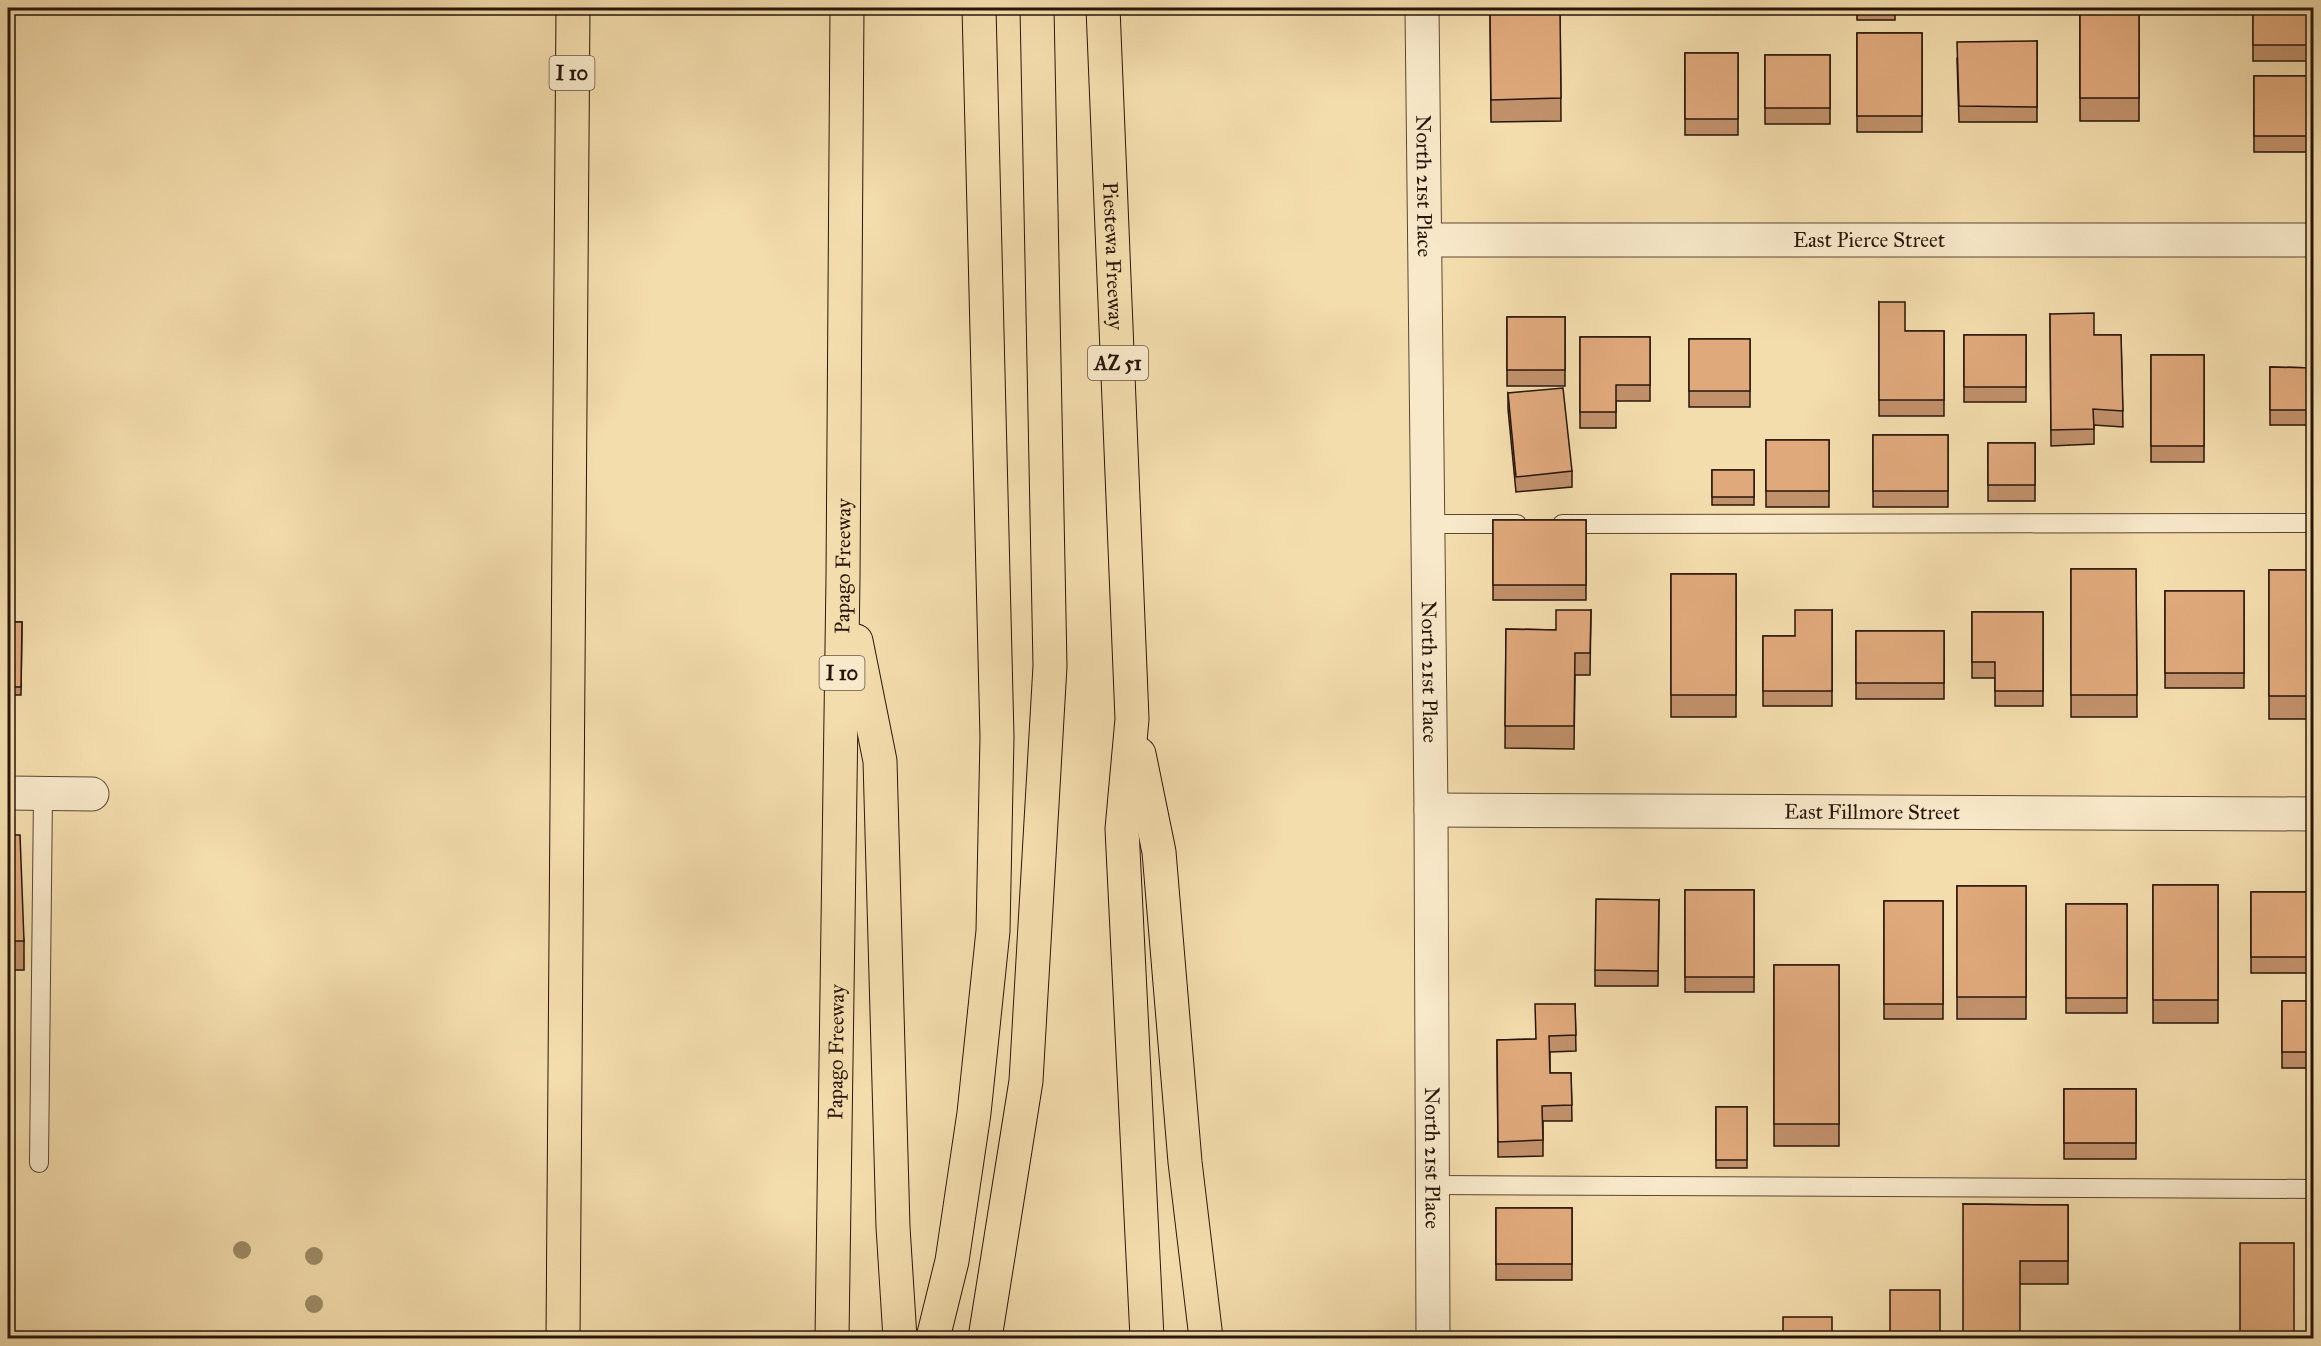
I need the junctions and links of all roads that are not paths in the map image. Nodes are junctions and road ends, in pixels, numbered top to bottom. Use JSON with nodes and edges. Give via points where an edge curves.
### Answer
{"nodes":[{"id":1,"x":573,"y":8,"type":"edge"},
{"id":2,"x":847,"y":8,"type":"edge"},
{"id":3,"x":980,"y":8,"type":"edge"},
{"id":4,"x":1037,"y":8,"type":"edge"},
{"id":5,"x":1103,"y":8,"type":"edge"},
{"id":6,"x":1422,"y":8,"type":"edge"},
{"id":7,"x":1425,"y":240,"type":"junction"},
{"id":8,"x":2313,"y":240,"type":"edge"},
{"id":9,"x":2313,"y":523,"type":"edge"},
{"id":10,"x":1428,"y":524,"type":"junction"},
{"id":11,"x":843,"y":578,"type":"junction"},
{"id":12,"x":1132,"y":718,"type":"junction"},
{"id":13,"x":8,"y":794,"type":"edge"},
{"id":14,"x":43,"y":794,"type":"junction"},
{"id":15,"x":92,"y":794,"type":"dead end"},
{"id":16,"x":1431,"y":810,"type":"junction"},
{"id":17,"x":2313,"y":814,"type":"edge"},
{"id":18,"x":39,"y":1163,"type":"dead end"},
{"id":19,"x":1433,"y":1185,"type":"junction"},
{"id":20,"x":2313,"y":1189,"type":"edge"},
{"id":21,"x":562,"y":1338,"type":"edge"},
{"id":22,"x":832,"y":1338,"type":"edge"},
{"id":23,"x":900,"y":1338,"type":"edge"},
{"id":24,"x":933,"y":1338,"type":"edge"},
{"id":25,"x":985,"y":1338,"type":"edge"},
{"id":26,"x":1147,"y":1338,"type":"edge"},
{"id":27,"x":1206,"y":1338,"type":"edge"},
{"id":28,"x":1433,"y":1338,"type":"edge"}],
"edges":[{"from":1,"to":21,"type":"highway","number":"I 10"},
{"from":2,"to":11,"type":"highway","name":"Papago Freeway","number":"I 10"},
{"from":3,"to":24,"type":"highway","via":[[997,738],[993,932],[952,1261]]},
{"from":4,"to":25,"type":"highway","via":[[1050,666],[1026,1081]]},
{"from":5,"to":12,"type":"highway","name":"Piestewa Freeway","number":"AZ 51"},
{"from":6,"to":7,"type":"street","name":"North 21st Place"},
{"from":7,"to":8,"type":"street","name":"East Pierce Street"},
{"from":7,"to":10,"type":"street","name":"North 21st Place"},
{"from":9,"to":10,"type":"lane"},
{"from":10,"to":16,"type":"street","name":"North 21st Place"},
{"from":11,"to":22,"type":"highway","name":"Papago Freeway","number":"I 10"},
{"from":11,"to":23,"type":"highway","via":[[880,761],[893,1227]]},
{"from":12,"to":26,"type":"highway","via":[[1122,829]]},
{"from":12,"to":27,"type":"highway","via":[[1159,852],[1185,1162]]},
{"from":13,"to":14,"type":"street"},
{"from":14,"to":15,"type":"street"},
{"from":14,"to":18,"type":"lane"},
{"from":16,"to":17,"type":"street","name":"East Fillmore Street"},
{"from":16,"to":19,"type":"street","name":"North 21st Place"},
{"from":19,"to":20,"type":"lane"},
{"from":19,"to":28,"type":"street","name":"North 21st Place"}]}
